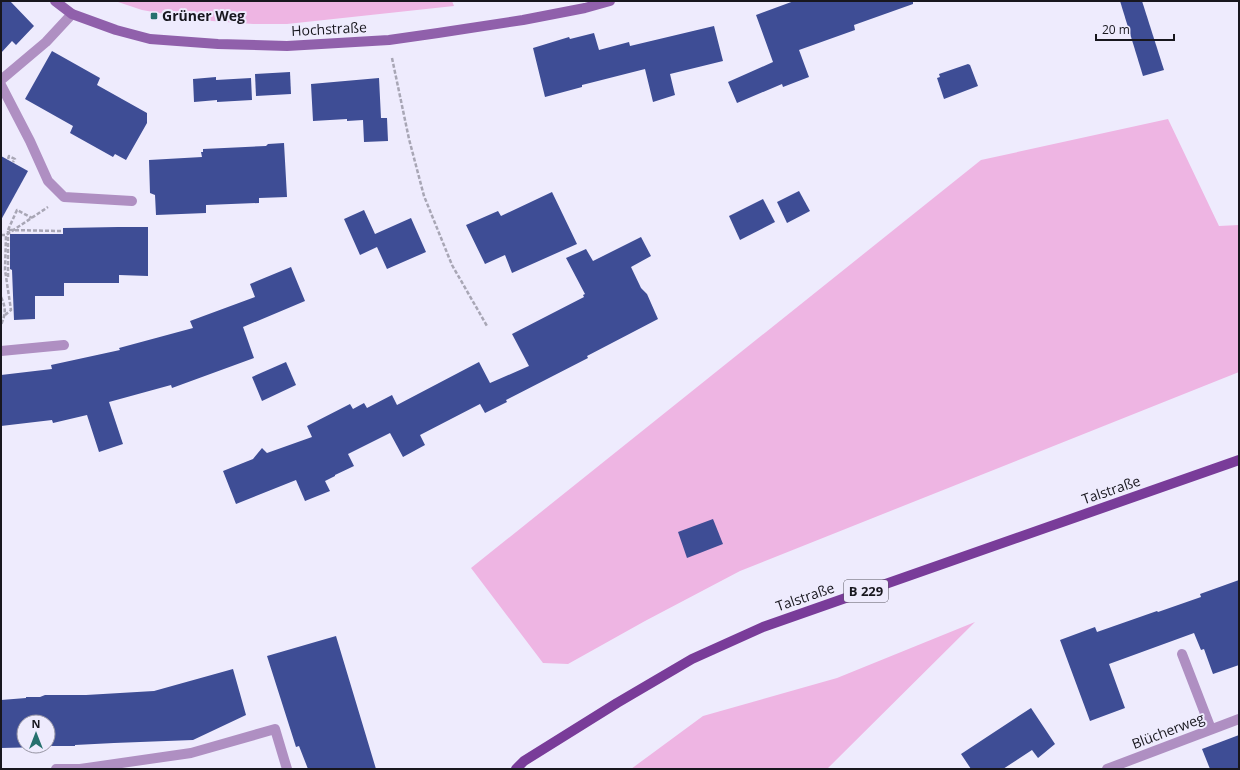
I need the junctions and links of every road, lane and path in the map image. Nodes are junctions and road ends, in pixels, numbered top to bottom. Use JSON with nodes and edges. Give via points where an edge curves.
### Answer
{"nodes":[{"id":1,"x":55,"y":1,"type":"edge"},
{"id":2,"x":610,"y":1,"type":"edge"},
{"id":3,"x":72,"y":14,"type":"junction"},
{"id":4,"x":389,"y":40,"type":"junction"},
{"id":5,"x":1,"y":80,"type":"edge"},
{"id":6,"x":1,"y":85,"type":"edge"},
{"id":7,"x":8,"y":159,"type":"dead end"},
{"id":8,"x":13,"y":162,"type":"dead end"},
{"id":9,"x":132,"y":201,"type":"dead end"},
{"id":10,"x":8,"y":230,"type":"junction"},
{"id":11,"x":61,"y":231,"type":"dead end"},
{"id":12,"x":1,"y":235,"type":"edge"},
{"id":13,"x":6,"y":235,"type":"junction"},
{"id":14,"x":5,"y":270,"type":"junction"},
{"id":15,"x":1,"y":272,"type":"edge"},
{"id":16,"x":8,"y":277,"type":"dead end"},
{"id":17,"x":1,"y":297,"type":"edge"},
{"id":18,"x":5,"y":315,"type":"junction"},
{"id":19,"x":1,"y":325,"type":"edge"},
{"id":20,"x":487,"y":326,"type":"dead end"},
{"id":21,"x":64,"y":345,"type":"dead end"},
{"id":22,"x":1,"y":351,"type":"edge"},
{"id":23,"x":1239,"y":460,"type":"edge"},
{"id":24,"x":1182,"y":654,"type":"dead end"},
{"id":25,"x":1239,"y":718,"type":"edge"},
{"id":26,"x":1211,"y":729,"type":"junction"},
{"id":27,"x":56,"y":769,"type":"edge"},
{"id":28,"x":287,"y":769,"type":"edge"},
{"id":29,"x":516,"y":769,"type":"edge"},
{"id":30,"x":1107,"y":769,"type":"edge"}],
"edges":[{"from":1,"to":3,"type":"main road","name":"Hochstraße"},
{"from":2,"to":4,"type":"main road","name":"Hochstraße","via":[[522,20]]},
{"from":3,"to":4,"type":"main road","name":"Hochstraße","via":[[150,39],[287,46]]},
{"from":3,"to":5,"type":"street","via":[[46,42]]},
{"from":4,"to":20,"type":"path","via":[[409,139],[424,196],[452,265]]},
{"from":6,"to":9,"type":"street","via":[[48,181],[64,197]]},
{"from":7,"to":8,"type":"path","via":[[9,156],[15,159]]},
{"from":10,"to":11,"type":"path","bridge":true},
{"from":10,"to":13,"type":"path","via":[[17,210],[32,218]]},
{"from":10,"to":16,"type":"path","bridge":true},
{"from":12,"to":13,"type":"path"},
{"from":13,"to":14,"type":"path"},
{"from":14,"to":15,"type":"path"},
{"from":14,"to":18,"type":"path","via":[[11,310]]},
{"from":17,"to":18,"type":"path"},
{"from":18,"to":19,"type":"path"},
{"from":21,"to":22,"type":"street"},
{"from":23,"to":29,"type":"main road","name":"Talstraße","number":"B 229","via":[[763,627],[692,660],[617,703],[524,761]]},
{"from":24,"to":26,"type":"street"},
{"from":25,"to":26,"type":"street","name":"Blücherweg"},
{"from":26,"to":30,"type":"street","name":"Blücherweg"},
{"from":27,"to":28,"type":"street","via":[[80,769],[191,753],[275,729]]}]}
